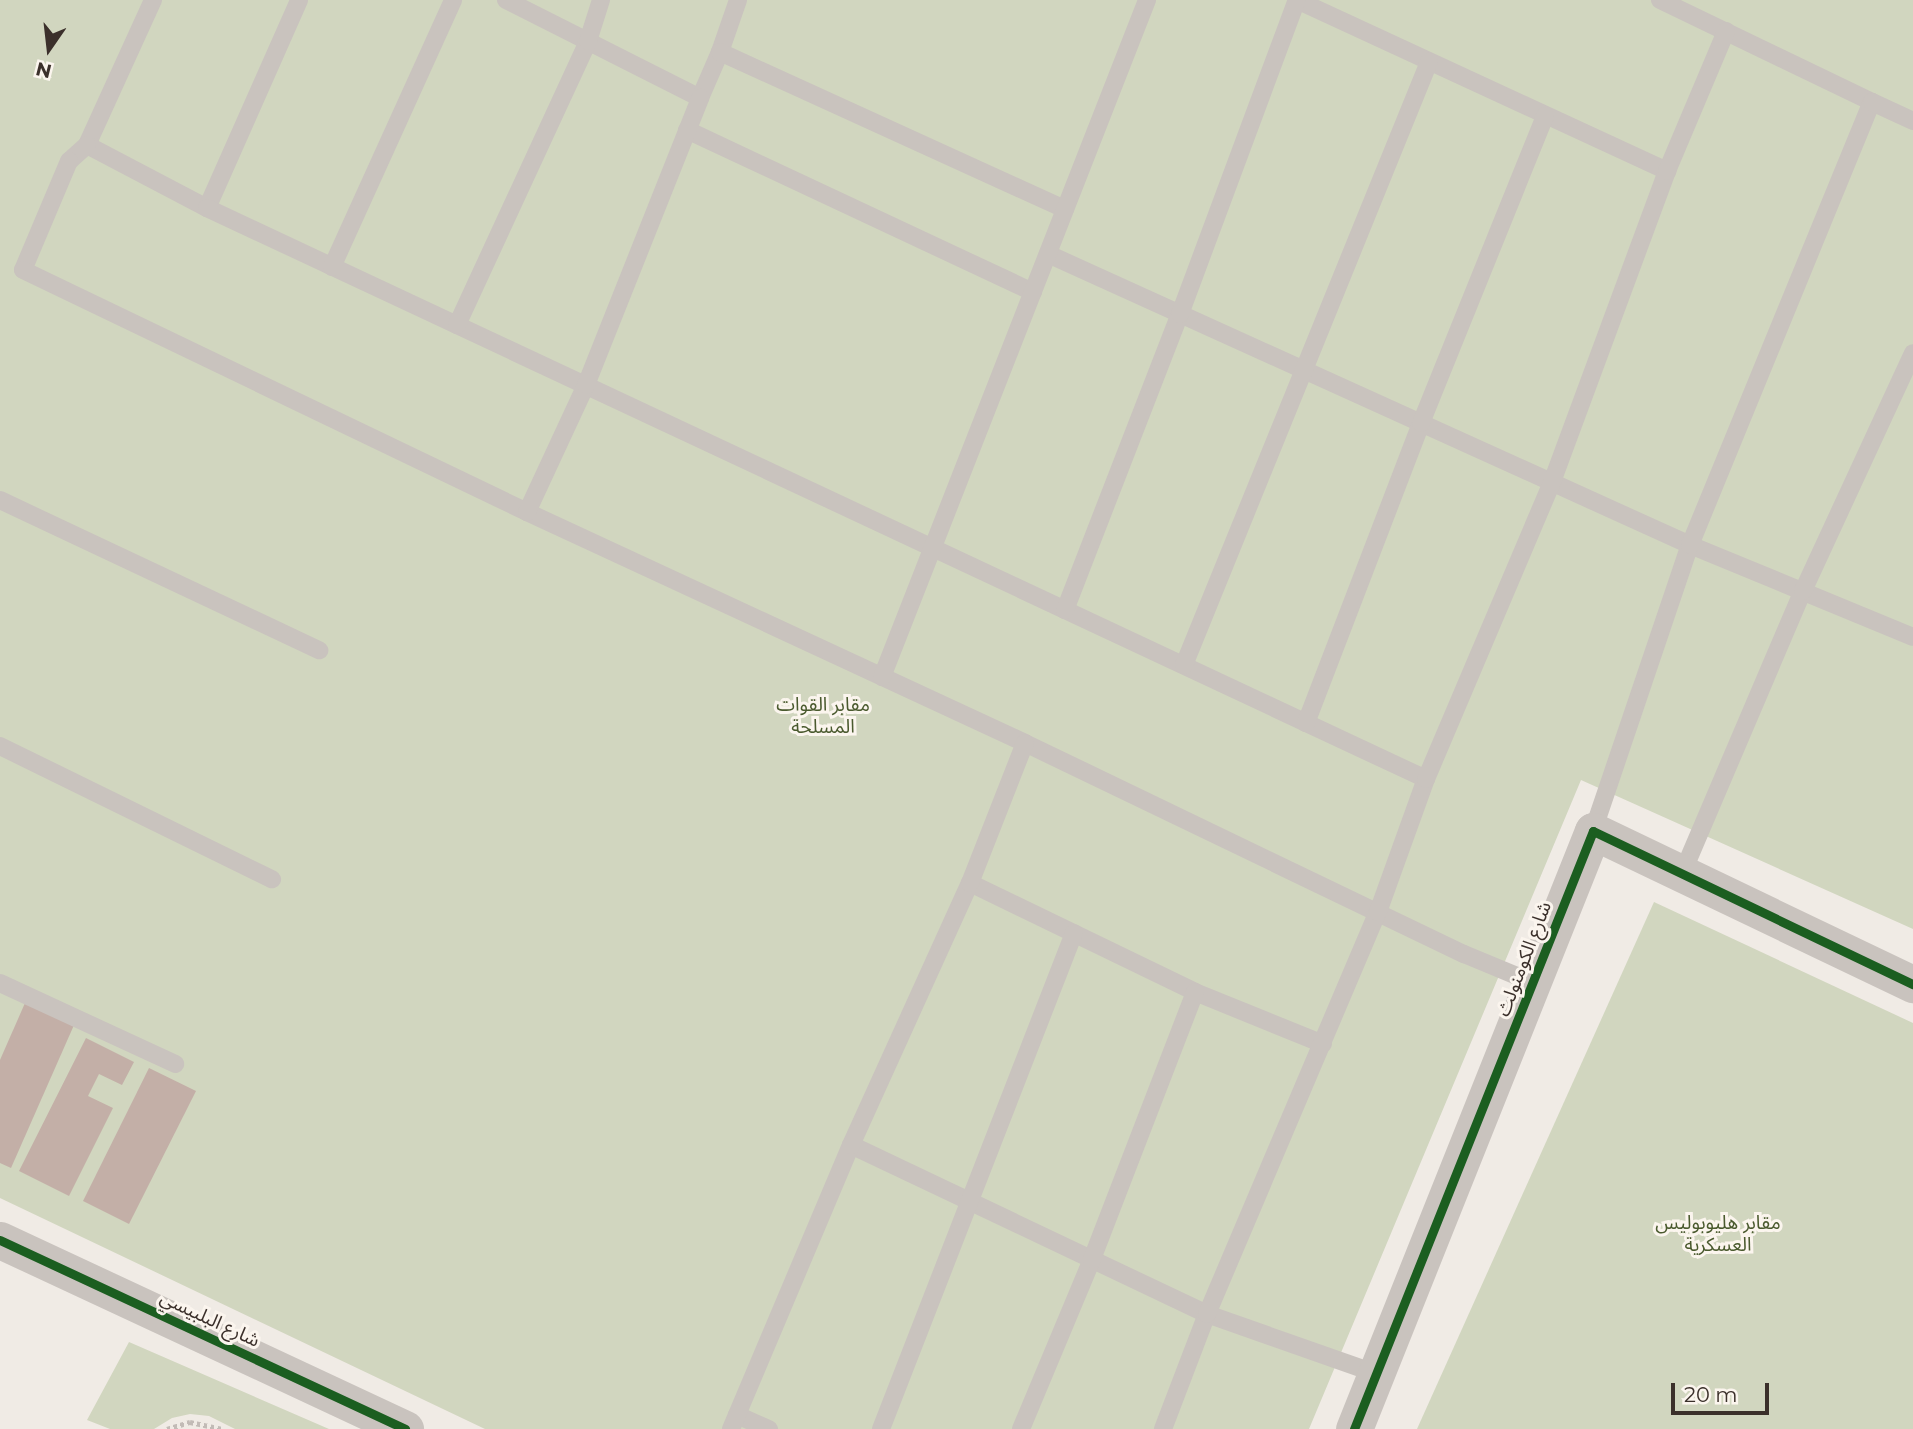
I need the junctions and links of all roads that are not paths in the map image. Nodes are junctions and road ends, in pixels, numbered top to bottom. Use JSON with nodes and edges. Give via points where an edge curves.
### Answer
{"nodes":[{"id":1,"x":153,"y":0,"type":"edge"},
{"id":2,"x":299,"y":0,"type":"edge"},
{"id":3,"x":453,"y":0,"type":"edge"},
{"id":4,"x":506,"y":0,"type":"edge"},
{"id":5,"x":601,"y":0,"type":"edge"},
{"id":6,"x":738,"y":0,"type":"edge"},
{"id":7,"x":1147,"y":0,"type":"edge"},
{"id":8,"x":1297,"y":0,"type":"edge"},
{"id":9,"x":1660,"y":0,"type":"edge"},
{"id":10,"x":1726,"y":31,"type":"junction"},
{"id":11,"x":588,"y":41,"type":"junction"},
{"id":12,"x":720,"y":51,"type":"junction"},
{"id":13,"x":1429,"y":62,"type":"junction"},
{"id":14,"x":700,"y":98,"type":"junction"},
{"id":15,"x":1872,"y":102,"type":"junction"},
{"id":16,"x":1545,"y":116,"type":"junction"},
{"id":17,"x":1913,"y":121,"type":"edge"},
{"id":18,"x":687,"y":130,"type":"junction"},
{"id":19,"x":87,"y":145,"type":"junction"},
{"id":20,"x":1667,"y":171,"type":"junction"},
{"id":21,"x":207,"y":208,"type":"junction"},
{"id":22,"x":1065,"y":209,"type":"junction"},
{"id":23,"x":1048,"y":254,"type":"junction"},
{"id":24,"x":332,"y":267,"type":"junction"},
{"id":25,"x":1033,"y":292,"type":"junction"},
{"id":26,"x":1180,"y":314,"type":"junction"},
{"id":27,"x":457,"y":325,"type":"junction"},
{"id":28,"x":1913,"y":353,"type":"edge"},
{"id":29,"x":1304,"y":370,"type":"junction"},
{"id":30,"x":586,"y":385,"type":"junction"},
{"id":31,"x":1421,"y":423,"type":"junction"},
{"id":32,"x":1552,"y":482,"type":"junction"},
{"id":33,"x":0,"y":500,"type":"edge"},
{"id":34,"x":527,"y":512,"type":"junction"},
{"id":35,"x":1690,"y":545,"type":"junction"},
{"id":36,"x":933,"y":548,"type":"junction"},
{"id":37,"x":1803,"y":592,"type":"junction"},
{"id":38,"x":1065,"y":610,"type":"junction"},
{"id":39,"x":1913,"y":637,"type":"edge"},
{"id":40,"x":319,"y":650,"type":"dead end"},
{"id":41,"x":1184,"y":666,"type":"junction"},
{"id":42,"x":882,"y":677,"type":"junction"},
{"id":43,"x":1306,"y":723,"type":"junction"},
{"id":44,"x":1025,"y":743,"type":"junction"},
{"id":45,"x":0,"y":746,"type":"edge"},
{"id":46,"x":1426,"y":779,"type":"junction"},
{"id":47,"x":1593,"y":831,"type":"junction"},
{"id":48,"x":1682,"y":874,"type":"junction"},
{"id":49,"x":272,"y":879,"type":"dead end"},
{"id":50,"x":970,"y":883,"type":"junction"},
{"id":51,"x":1378,"y":912,"type":"junction"},
{"id":52,"x":1074,"y":933,"type":"junction"},
{"id":53,"x":0,"y":983,"type":"edge"},
{"id":54,"x":1534,"y":983,"type":"junction"},
{"id":55,"x":1913,"y":984,"type":"edge"},
{"id":56,"x":1195,"y":992,"type":"junction"},
{"id":57,"x":1323,"y":1044,"type":"junction"},
{"id":58,"x":175,"y":1064,"type":"dead end"},
{"id":59,"x":851,"y":1145,"type":"junction"},
{"id":60,"x":972,"y":1203,"type":"junction"},
{"id":61,"x":0,"y":1240,"type":"edge"},
{"id":62,"x":1092,"y":1259,"type":"junction"},
{"id":63,"x":1208,"y":1314,"type":"junction"},
{"id":64,"x":1377,"y":1374,"type":"junction"},
{"id":65,"x":734,"y":1422,"type":"edge"},
{"id":66,"x":405,"y":1429,"type":"edge"},
{"id":67,"x":769,"y":1429,"type":"edge"},
{"id":68,"x":881,"y":1429,"type":"edge"},
{"id":69,"x":1021,"y":1429,"type":"edge"},
{"id":70,"x":1163,"y":1429,"type":"edge"},
{"id":71,"x":1354,"y":1429,"type":"edge"}],
"edges":[{"from":1,"to":19,"type":"lane"},
{"from":2,"to":21,"type":"lane"},
{"from":3,"to":24,"type":"lane"},
{"from":4,"to":11,"type":"lane"},
{"from":5,"to":11,"type":"lane"},
{"from":6,"to":12,"type":"lane"},
{"from":7,"to":22,"type":"lane"},
{"from":8,"to":13,"type":"lane"},
{"from":8,"to":26,"type":"lane"},
{"from":9,"to":10,"type":"lane"},
{"from":10,"to":15,"type":"lane"},
{"from":10,"to":20,"type":"lane"},
{"from":11,"to":14,"type":"lane"},
{"from":11,"to":27,"type":"lane"},
{"from":12,"to":14,"type":"lane"},
{"from":12,"to":22,"type":"lane"},
{"from":13,"to":16,"type":"lane"},
{"from":13,"to":29,"type":"lane"},
{"from":14,"to":18,"type":"lane"},
{"from":15,"to":17,"type":"lane"},
{"from":15,"to":35,"type":"lane"},
{"from":16,"to":20,"type":"lane"},
{"from":16,"to":31,"type":"lane"},
{"from":18,"to":25,"type":"lane"},
{"from":18,"to":30,"type":"lane"},
{"from":19,"to":21,"type":"lane"},
{"from":19,"to":34,"type":"lane","via":[[68,161],[23,270]]},
{"from":20,"to":32,"type":"lane"},
{"from":21,"to":24,"type":"lane"},
{"from":22,"to":23,"type":"lane"},
{"from":23,"to":25,"type":"lane"},
{"from":23,"to":26,"type":"lane"},
{"from":24,"to":27,"type":"lane"},
{"from":25,"to":36,"type":"lane"},
{"from":26,"to":29,"type":"lane"},
{"from":26,"to":38,"type":"lane"},
{"from":27,"to":30,"type":"lane"},
{"from":28,"to":37,"type":"lane"},
{"from":29,"to":31,"type":"lane"},
{"from":29,"to":41,"type":"lane"},
{"from":30,"to":34,"type":"lane"},
{"from":30,"to":36,"type":"lane"},
{"from":31,"to":32,"type":"lane"},
{"from":31,"to":43,"type":"lane"},
{"from":32,"to":35,"type":"lane"},
{"from":32,"to":46,"type":"lane"},
{"from":33,"to":40,"type":"lane"},
{"from":34,"to":42,"type":"lane"},
{"from":35,"to":37,"type":"lane"},
{"from":35,"to":47,"type":"lane"},
{"from":36,"to":38,"type":"lane"},
{"from":36,"to":42,"type":"lane"},
{"from":37,"to":39,"type":"lane"},
{"from":37,"to":48,"type":"lane"},
{"from":38,"to":41,"type":"lane"},
{"from":41,"to":43,"type":"lane"},
{"from":42,"to":44,"type":"lane"},
{"from":43,"to":46,"type":"lane"},
{"from":44,"to":50,"type":"lane"},
{"from":44,"to":51,"type":"lane"},
{"from":45,"to":49,"type":"lane"},
{"from":46,"to":51,"type":"lane"},
{"from":47,"to":48,"type":"street"},
{"from":47,"to":54,"type":"street","name":"شارع الكومنولث"},
{"from":48,"to":55,"type":"street"},
{"from":50,"to":52,"type":"lane"},
{"from":50,"to":59,"type":"lane"},
{"from":51,"to":54,"type":"lane"},
{"from":51,"to":57,"type":"lane"},
{"from":52,"to":56,"type":"lane"},
{"from":52,"to":60,"type":"lane"},
{"from":53,"to":58,"type":"lane"},
{"from":54,"to":64,"type":"street","name":"شارع الكومنولث"},
{"from":56,"to":57,"type":"lane"},
{"from":56,"to":62,"type":"lane"},
{"from":57,"to":63,"type":"lane"},
{"from":59,"to":60,"type":"lane"},
{"from":59,"to":65,"type":"lane"},
{"from":60,"to":62,"type":"lane"},
{"from":60,"to":68,"type":"lane"},
{"from":61,"to":66,"type":"street","name":"شارع البلبيسي"},
{"from":62,"to":63,"type":"lane"},
{"from":62,"to":69,"type":"lane"},
{"from":63,"to":64,"type":"lane"},
{"from":63,"to":70,"type":"lane"},
{"from":64,"to":71,"type":"street","name":"شارع الكومنولث"},
{"from":65,"to":67,"type":"lane"}]}
